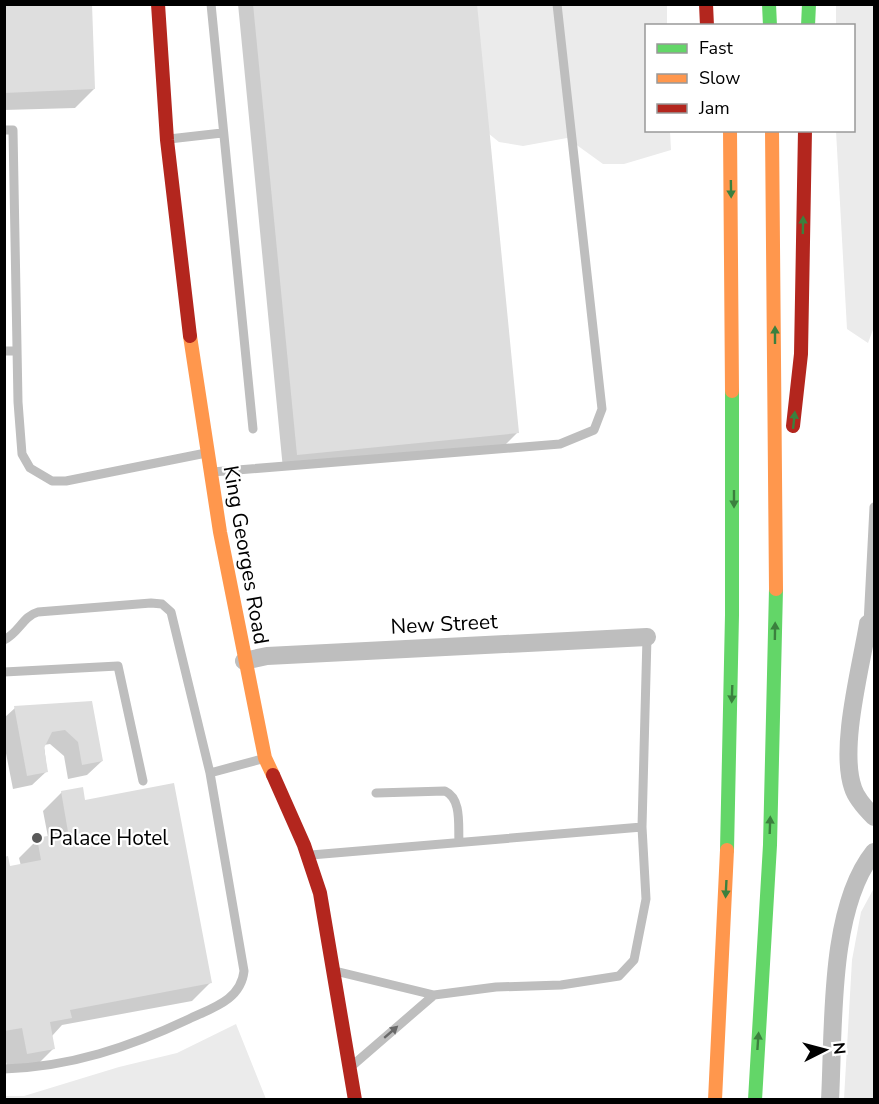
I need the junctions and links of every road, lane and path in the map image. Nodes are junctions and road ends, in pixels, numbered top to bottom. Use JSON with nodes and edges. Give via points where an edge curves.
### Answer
{"nodes":[{"id":1,"x":158,"y":4,"type":"edge"},
{"id":2,"x":211,"y":4,"type":"edge"},
{"id":3,"x":557,"y":4,"type":"edge"},
{"id":4,"x":706,"y":4,"type":"edge"},
{"id":5,"x":769,"y":4,"type":"edge"},
{"id":6,"x":809,"y":4,"type":"edge"},
{"id":7,"x":707,"y":24,"type":"edge"},
{"id":8,"x":770,"y":24,"type":"edge"},
{"id":9,"x":808,"y":24,"type":"edge"},
{"id":10,"x":4,"y":130,"type":"edge"},
{"id":11,"x":730,"y":132,"type":"edge"},
{"id":12,"x":771,"y":132,"type":"edge"},
{"id":13,"x":806,"y":132,"type":"edge"},
{"id":14,"x":222,"y":133,"type":"junction"},
{"id":15,"x":167,"y":140,"type":"junction"},
{"id":16,"x":716,"y":166,"type":"dead end"},
{"id":17,"x":4,"y":351,"type":"edge"},
{"id":18,"x":17,"y":351,"type":"junction"},
{"id":19,"x":253,"y":429,"type":"dead end"},
{"id":20,"x":733,"y":441,"type":"junction"},
{"id":21,"x":791,"y":445,"type":"dead end"},
{"id":22,"x":206,"y":453,"type":"junction"},
{"id":23,"x":789,"y":468,"type":"dead end"},
{"id":24,"x":210,"y":472,"type":"junction"},
{"id":25,"x":874,"y":507,"type":"edge"},
{"id":26,"x":776,"y":582,"type":"junction"},
{"id":27,"x":871,"y":623,"type":"edge"},
{"id":28,"x":647,"y":637,"type":"joint"},
{"id":29,"x":4,"y":640,"type":"edge"},
{"id":30,"x":244,"y":661,"type":"junction"},
{"id":31,"x":4,"y":672,"type":"edge"},
{"id":32,"x":265,"y":758,"type":"junction"},
{"id":33,"x":210,"y":773,"type":"junction"},
{"id":34,"x":143,"y":781,"type":"dead end"},
{"id":35,"x":376,"y":793,"type":"dead end"},
{"id":36,"x":874,"y":817,"type":"edge"},
{"id":37,"x":642,"y":827,"type":"junction"},
{"id":38,"x":459,"y":842,"type":"junction"},
{"id":39,"x":874,"y":852,"type":"edge"},
{"id":40,"x":308,"y":855,"type":"junction"},
{"id":41,"x":334,"y":971,"type":"junction"},
{"id":42,"x":434,"y":995,"type":"junction"},
{"id":43,"x":4,"y":1069,"type":"edge"},
{"id":44,"x":349,"y":1069,"type":"junction"},
{"id":45,"x":355,"y":1100,"type":"edge"},
{"id":46,"x":715,"y":1100,"type":"edge"},
{"id":47,"x":755,"y":1100,"type":"edge"},
{"id":48,"x":830,"y":1100,"type":"edge"}],
"edges":[{"from":1,"to":15,"type":"main road","name":"King Georges Road"},
{"from":2,"to":14,"type":"lane"},
{"from":3,"to":24,"type":"lane","via":[[602,409],[594,430],[560,444]]},
{"from":4,"to":7,"type":"main road"},
{"from":5,"to":8,"type":"main road"},
{"from":6,"to":9,"type":"main road"},
{"from":10,"to":18,"type":"lane","via":[[13,130]]},
{"from":11,"to":20,"type":"main road","one_way":true},
{"from":26,"to":12,"type":"main road","one_way":true},
{"from":21,"to":13,"type":"main road","one_way":true,"via":[[801,354]]},
{"from":14,"to":15,"type":"lane"},
{"from":14,"to":19,"type":"lane"},
{"from":15,"to":22,"type":"main road","name":"King Georges Road","via":[[186,320]]},
{"from":16,"to":20,"type":"main road"},
{"from":17,"to":18,"type":"lane"},
{"from":18,"to":22,"type":"lane","via":[[22,454],[30,468],[52,481],[66,482]]},
{"from":20,"to":46,"type":"main road","one_way":true,"via":[[730,782]]},
{"from":22,"to":24,"type":"main road","name":"King Georges Road"},
{"from":23,"to":26,"type":"main road"},
{"from":24,"to":30,"type":"main road","name":"King Georges Road"},
{"from":25,"to":27,"type":"lane"},
{"from":47,"to":26,"type":"main road","one_way":true,"via":[[770,835]]},
{"from":27,"to":36,"type":"street","via":[[848,767],[853,790]]},
{"from":28,"to":30,"type":"street","name":"New Street","via":[[416,647],[267,656]]},
{"from":28,"to":37,"type":"lane"},
{"from":29,"to":33,"type":"lane","via":[[29,615],[38,612],[151,603],[168,607],[174,618]]},
{"from":30,"to":32,"type":"main road","name":"King Georges Road"},
{"from":31,"to":34,"type":"lane","via":[[118,666]]},
{"from":32,"to":33,"type":"lane"},
{"from":32,"to":40,"type":"main road","name":"King Georges Road"},
{"from":33,"to":43,"type":"lane","via":[[243,964],[238,990],[219,1005],[128,1047],[56,1064]]},
{"from":35,"to":38,"type":"lane","via":[[451,794],[457,804]]},
{"from":37,"to":38,"type":"lane"},
{"from":37,"to":42,"type":"lane","via":[[645,910],[634,960],[619,976],[561,985],[496,987]]},
{"from":38,"to":40,"type":"lane"},
{"from":39,"to":48,"type":"street","via":[[850,896],[838,958]]},
{"from":40,"to":41,"type":"main road","name":"King Georges Road","via":[[320,893]]},
{"from":41,"to":42,"type":"lane"},
{"from":41,"to":44,"type":"main road","name":"King Georges Road"},
{"from":44,"to":42,"type":"lane","one_way":true},
{"from":44,"to":45,"type":"main road","name":"King Georges Road"}]}
